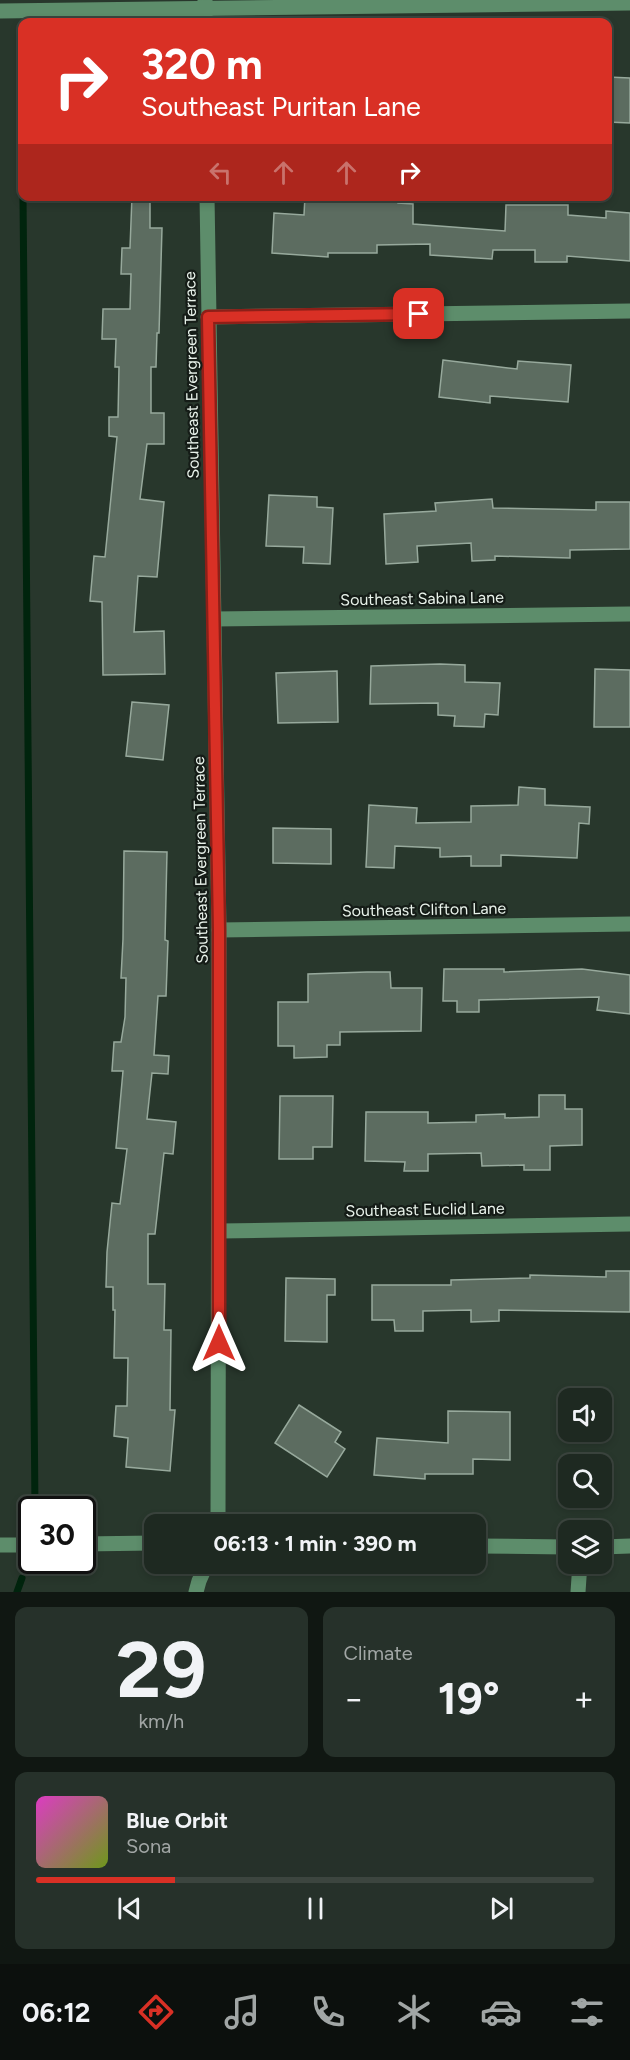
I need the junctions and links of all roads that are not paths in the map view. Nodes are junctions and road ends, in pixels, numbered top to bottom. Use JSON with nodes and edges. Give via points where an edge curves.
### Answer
{"nodes":[{"id":1,"x":630,"y":3,"type":"edge"},
{"id":2,"x":205,"y":10,"type":"edge"},
{"id":3,"x":0,"y":11,"type":"edge"},
{"id":4,"x":207,"y":201,"type":"edge"},
{"id":5,"x":630,"y":311,"type":"edge"},
{"id":6,"x":208,"y":317,"type":"junction"},
{"id":7,"x":630,"y":614,"type":"edge"},
{"id":8,"x":214,"y":619,"type":"junction"},
{"id":9,"x":630,"y":924,"type":"edge"},
{"id":10,"x":219,"y":930,"type":"junction"},
{"id":11,"x":630,"y":1224,"type":"edge"},
{"id":12,"x":220,"y":1230,"type":"junction"},
{"id":13,"x":218,"y":1514,"type":"edge"},
{"id":14,"x":144,"y":1543,"type":"edge"},
{"id":15,"x":96,"y":1544,"type":"edge"},
{"id":16,"x":0,"y":1545,"type":"edge"},
{"id":17,"x":18,"y":1545,"type":"edge"},
{"id":18,"x":486,"y":1545,"type":"edge"},
{"id":19,"x":612,"y":1546,"type":"edge"},
{"id":20,"x":630,"y":1546,"type":"edge"},
{"id":21,"x":558,"y":1547,"type":"edge"},
{"id":22,"x":202,"y":1574,"type":"edge"},
{"id":23,"x":579,"y":1574,"type":"edge"},
{"id":24,"x":196,"y":1592,"type":"edge"},
{"id":25,"x":578,"y":1592,"type":"edge"}],
"edges":[{"from":1,"to":2,"type":"street"},
{"from":2,"to":3,"type":"street"},
{"from":4,"to":6,"type":"street","name":"Southeast Evergreen Terrace"},
{"from":5,"to":6,"type":"street"},
{"from":6,"to":8,"type":"street","name":"Southeast Evergreen Terrace"},
{"from":7,"to":8,"type":"street","name":"Southeast Sabina Lane"},
{"from":8,"to":10,"type":"street","name":"Southeast Evergreen Terrace"},
{"from":9,"to":10,"type":"street","name":"Southeast Clifton Lane"},
{"from":10,"to":12,"type":"street","name":"Southeast Evergreen Terrace"},
{"from":11,"to":12,"type":"street","name":"Southeast Euclid Lane"},
{"from":12,"to":13,"type":"street","name":"Southeast Evergreen Terrace"},
{"from":14,"to":15,"type":"street"},
{"from":16,"to":17,"type":"street"},
{"from":18,"to":21,"type":"street"},
{"from":19,"to":20,"type":"street"},
{"from":22,"to":24,"type":"street"},
{"from":23,"to":25,"type":"street"}]}
